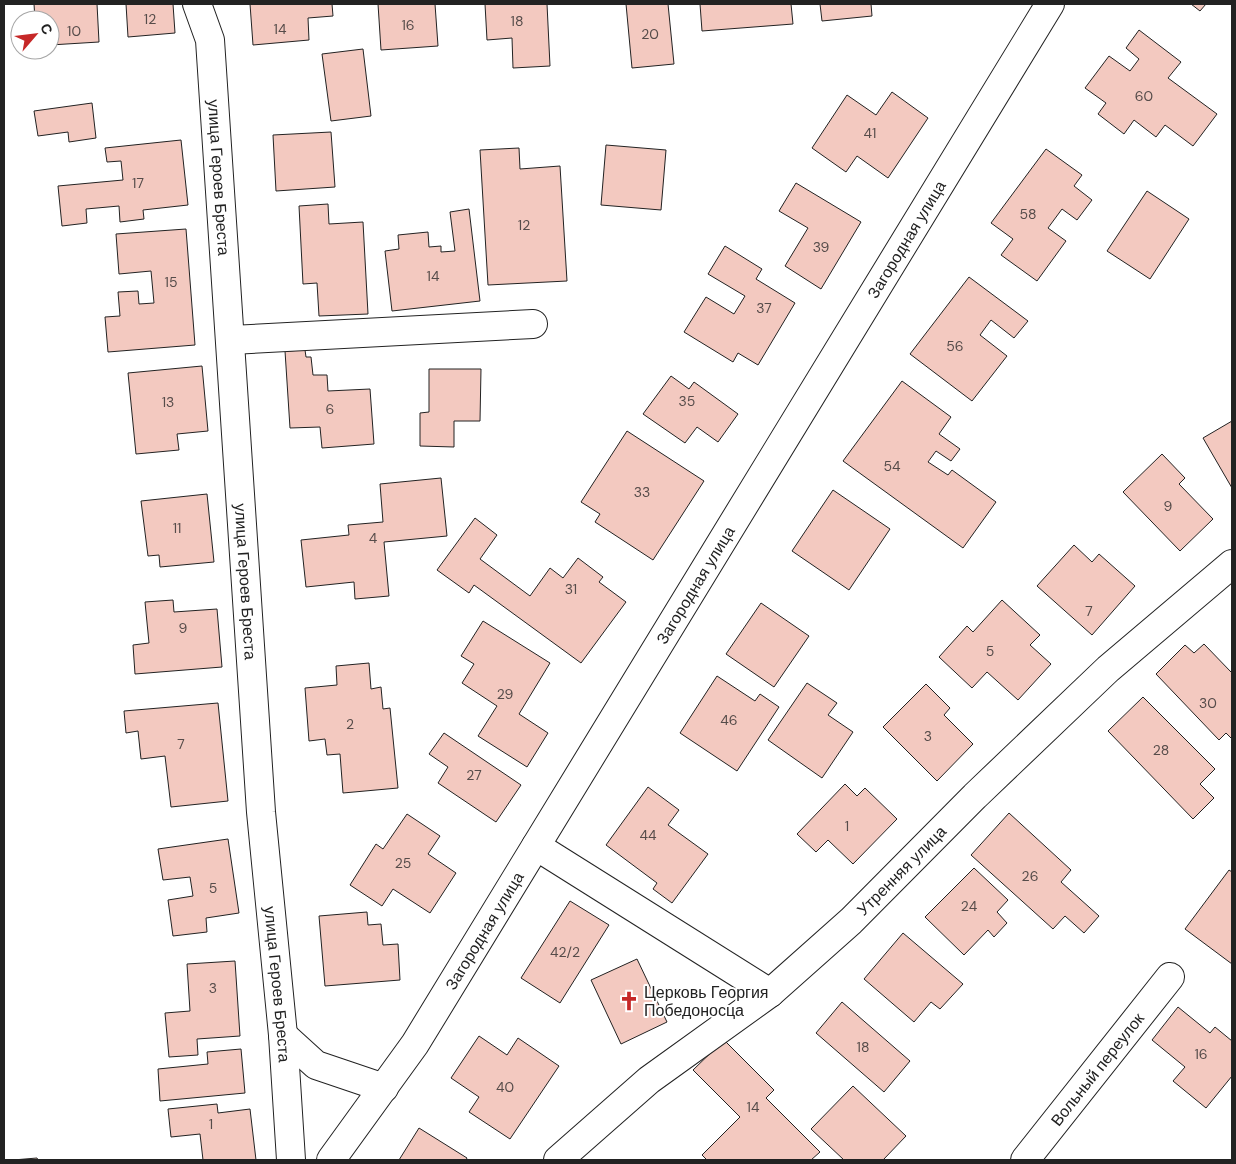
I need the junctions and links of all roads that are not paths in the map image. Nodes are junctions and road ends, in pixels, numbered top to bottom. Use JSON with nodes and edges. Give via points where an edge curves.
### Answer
{"nodes":[{"id":1,"x":197,"y":4,"type":"edge"},
{"id":2,"x":1050,"y":4,"type":"edge"},
{"id":3,"x":533,"y":324,"type":"dead end"},
{"id":4,"x":231,"y":340,"type":"junction"},
{"id":5,"x":1232,"y":564,"type":"edge"},
{"id":6,"x":536,"y":846,"type":"junction"},
{"id":7,"x":1170,"y":977,"type":"dead end"},
{"id":8,"x":770,"y":993,"type":"junction"},
{"id":9,"x":283,"y":1035,"type":"junction"},
{"id":10,"x":384,"y":1088,"type":"junction"},
{"id":11,"x":291,"y":1160,"type":"edge"},
{"id":12,"x":331,"y":1160,"type":"edge"},
{"id":13,"x":558,"y":1160,"type":"edge"},
{"id":14,"x":1025,"y":1160,"type":"edge"}],
"edges":[{"from":1,"to":4,"type":"street","name":"улица Героев Бреста","via":[[210,40]]},
{"from":2,"to":6,"type":"street","name":"Загородная улица"},
{"from":3,"to":4,"type":"street"},
{"from":4,"to":9,"type":"street","name":"улица Героев Бреста","via":[[261,812]]},
{"from":5,"to":8,"type":"street","name":"Утренняя улица","via":[[1108,669],[851,921]]},
{"from":6,"to":8,"type":"street"},
{"from":6,"to":10,"type":"street","name":"Загородная улица","via":[[415,1044]]},
{"from":7,"to":14,"type":"street","name":"Вольный переулок"},
{"from":8,"to":13,"type":"street","name":"Утренняя улица","via":[[649,1080]]},
{"from":9,"to":10,"type":"street","via":[[316,1065]]},
{"from":9,"to":11,"type":"street","name":"улица Героев Бреста"},
{"from":10,"to":12,"type":"street","name":"Загородная улица"}]}
